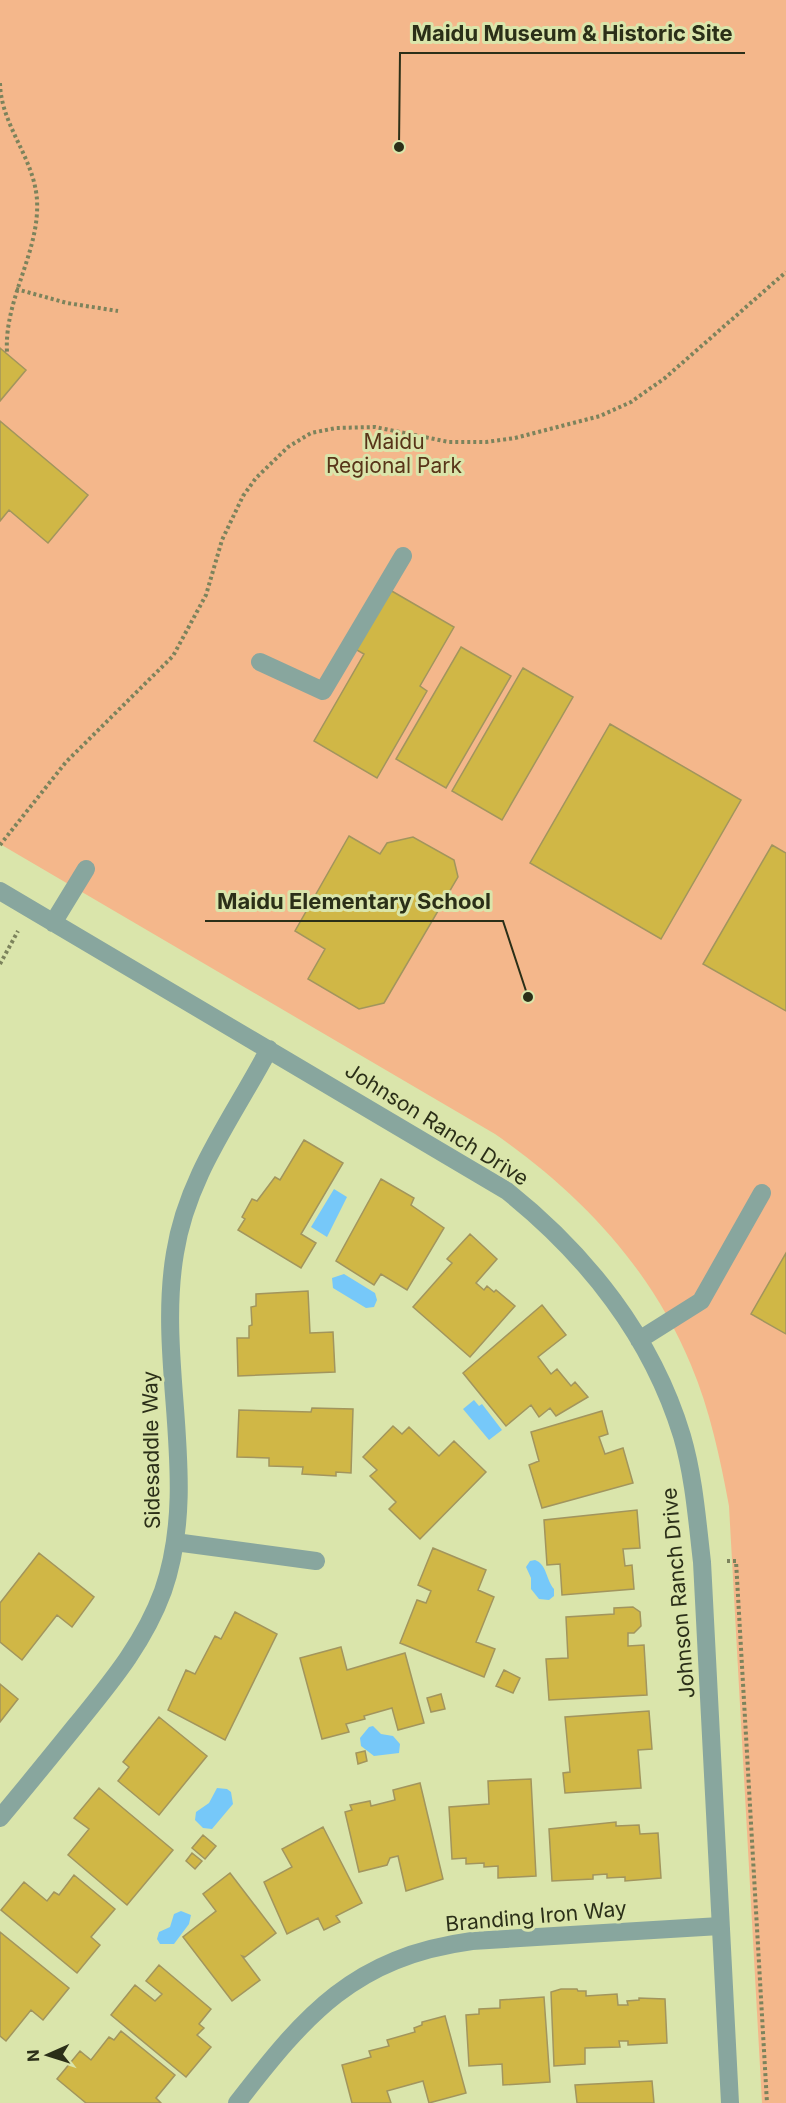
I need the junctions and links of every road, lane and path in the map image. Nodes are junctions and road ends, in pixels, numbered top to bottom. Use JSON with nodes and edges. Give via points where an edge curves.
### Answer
{"nodes":[{"id":1,"x":0,"y":83,"type":"edge"},
{"id":2,"x":786,"y":272,"type":"edge"},
{"id":3,"x":16,"y":289,"type":"junction"},
{"id":4,"x":118,"y":311,"type":"dead end"},
{"id":5,"x":7,"y":352,"type":"dead end"},
{"id":6,"x":403,"y":556,"type":"dead end"},
{"id":7,"x":260,"y":662,"type":"dead end"},
{"id":8,"x":0,"y":845,"type":"edge"},
{"id":9,"x":86,"y":869,"type":"dead end"},
{"id":10,"x":0,"y":891,"type":"edge"},
{"id":11,"x":30,"y":909,"type":"junction"},
{"id":12,"x":53,"y":923,"type":"junction"},
{"id":13,"x":0,"y":964,"type":"edge"},
{"id":14,"x":269,"y":1049,"type":"junction"},
{"id":15,"x":762,"y":1193,"type":"dead end"},
{"id":16,"x":639,"y":1340,"type":"junction"},
{"id":17,"x":175,"y":1542,"type":"junction"},
{"id":18,"x":316,"y":1561,"type":"dead end"},
{"id":19,"x":702,"y":1562,"type":"junction"},
{"id":20,"x":0,"y":1818,"type":"edge"},
{"id":21,"x":720,"y":1926,"type":"junction"},
{"id":22,"x":237,"y":2103,"type":"edge"},
{"id":23,"x":730,"y":2103,"type":"edge"},
{"id":24,"x":766,"y":2103,"type":"edge"}],
"edges":[{"from":1,"to":3,"type":"path","via":[[3,111],[34,180],[37,200],[37,221]]},
{"from":2,"to":8,"type":"path","via":[[665,378],[631,402],[600,416],[486,442],[449,442],[375,427],[311,433],[288,447],[243,496],[222,540],[206,595],[173,656],[66,762]]},
{"from":3,"to":4,"type":"path"},
{"from":3,"to":5,"type":"path","via":[[10,306]]},
{"from":6,"to":7,"type":"street","via":[[323,692]]},
{"from":9,"to":12,"type":"street"},
{"from":10,"to":11,"type":"street","name":"Johnson Ranch Drive"},
{"from":11,"to":12,"type":"street","name":"Johnson Ranch Drive"},
{"from":11,"to":13,"type":"path"},
{"from":12,"to":14,"type":"street","name":"Johnson Ranch Drive"},
{"from":14,"to":16,"type":"street","name":"Johnson Ranch Drive","via":[[507,1191],[544,1220],[580,1257]]},
{"from":14,"to":17,"type":"street","name":"Sidesaddle Way","via":[[197,1177],[175,1252],[171,1313],[179,1484]]},
{"from":15,"to":16,"type":"street","via":[[701,1301]]},
{"from":16,"to":19,"type":"street","name":"Johnson Ranch Drive","via":[[681,1436],[694,1489]]},
{"from":17,"to":18,"type":"street"},
{"from":17,"to":20,"type":"street","name":"Sidesaddle Way","via":[[163,1589],[140,1643]]},
{"from":19,"to":21,"type":"street","name":"Johnson Ranch Drive"},
{"from":19,"to":24,"type":"path","via":[[736,1561]]},
{"from":21,"to":22,"type":"street","name":"Branding Iron Way","via":[[472,1941],[398,1960],[345,1986],[321,2005],[278,2050]]},
{"from":21,"to":23,"type":"street","name":"Johnson Ranch Drive"}]}
